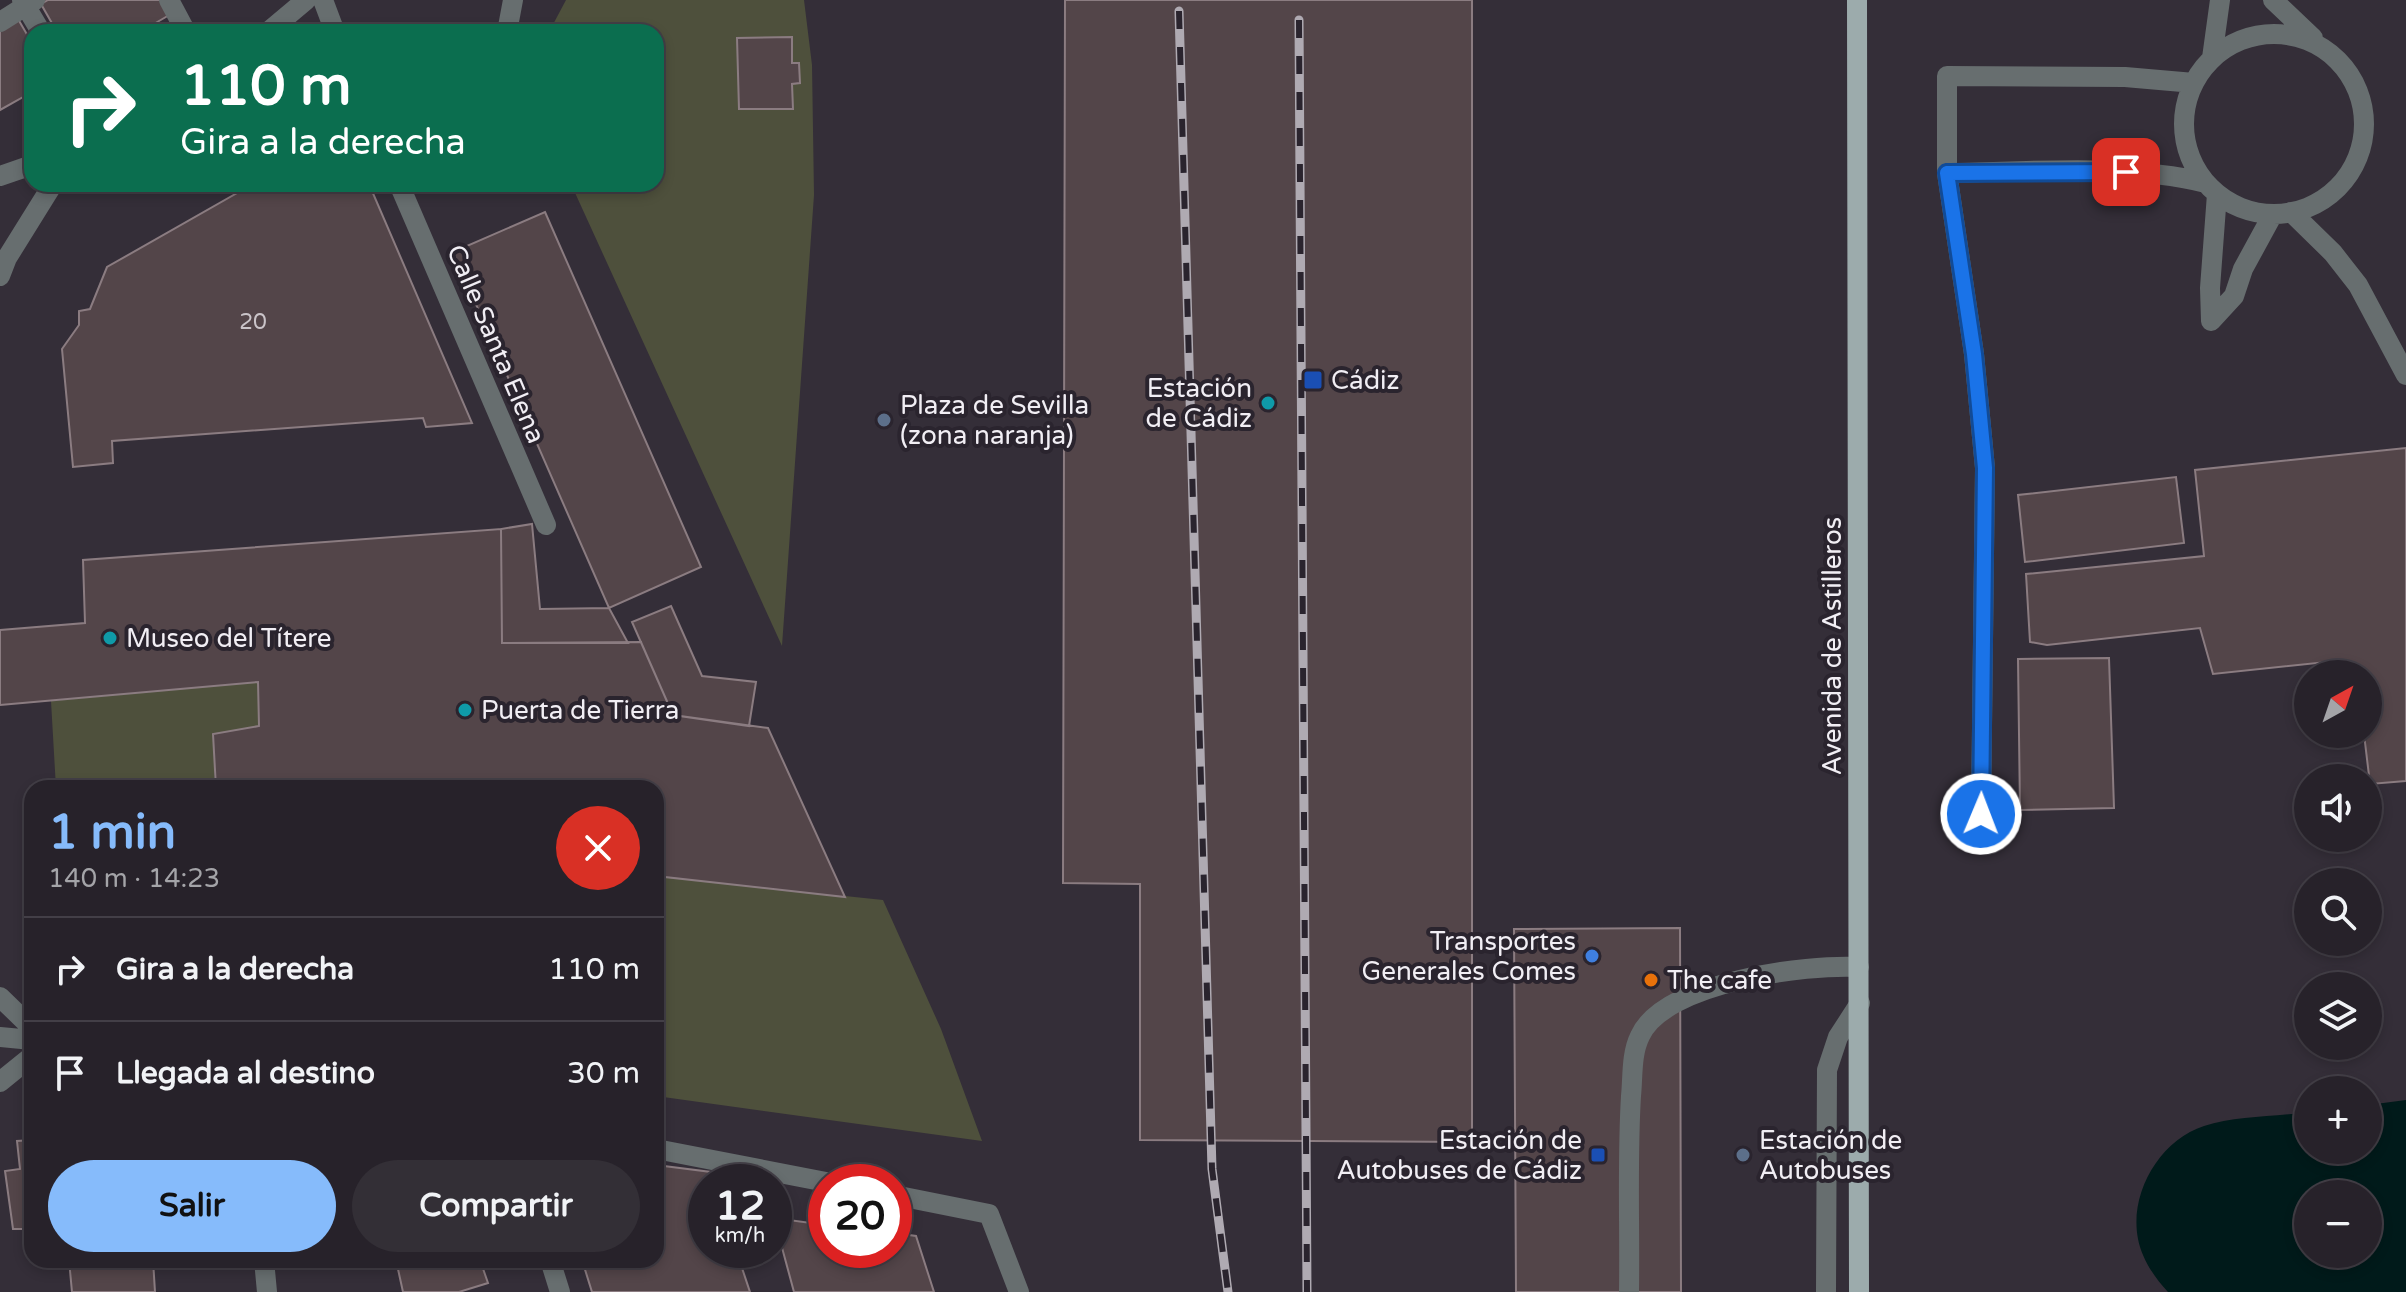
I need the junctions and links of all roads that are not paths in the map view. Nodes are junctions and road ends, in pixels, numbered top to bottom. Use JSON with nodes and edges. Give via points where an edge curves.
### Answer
{"nodes":[{"id":1,"x":169,"y":0,"type":"edge"},
{"id":2,"x":306,"y":0,"type":"edge"},
{"id":3,"x":323,"y":0,"type":"edge"},
{"id":4,"x":513,"y":0,"type":"edge"},
{"id":5,"x":1857,"y":0,"type":"edge"},
{"id":6,"x":2220,"y":0,"type":"edge"},
{"id":7,"x":2273,"y":0,"type":"edge"},
{"id":8,"x":27,"y":2,"type":"edge"},
{"id":9,"x":0,"y":22,"type":"edge"},
{"id":10,"x":37,"y":24,"type":"edge"},
{"id":11,"x":182,"y":24,"type":"edge"},
{"id":12,"x":278,"y":24,"type":"edge"},
{"id":13,"x":332,"y":24,"type":"edge"},
{"id":14,"x":508,"y":24,"type":"edge"},
{"id":15,"x":2325,"y":49,"type":"junction"},
{"id":16,"x":2212,"y":58,"type":"junction"},
{"id":17,"x":2194,"y":83,"type":"junction"},
{"id":18,"x":24,"y":168,"type":"edge"},
{"id":19,"x":1947,"y":173,"type":"junction"},
{"id":20,"x":0,"y":176,"type":"edge"},
{"id":21,"x":2211,"y":188,"type":"junction"},
{"id":22,"x":48,"y":192,"type":"edge"},
{"id":23,"x":402,"y":192,"type":"edge"},
{"id":24,"x":2282,"y":213,"type":"junction"},
{"id":25,"x":2,"y":266,"type":"edge"},
{"id":26,"x":2406,"y":375,"type":"edge"},
{"id":27,"x":546,"y":525,"type":"dead end"},
{"id":28,"x":1981,"y":814,"type":"dead end"},
{"id":29,"x":1859,"y":967,"type":"junction"},
{"id":30,"x":0,"y":997,"type":"edge"},
{"id":31,"x":1860,"y":1003,"type":"junction"},
{"id":32,"x":24,"y":1020,"type":"edge"},
{"id":33,"x":0,"y":1037,"type":"edge"},
{"id":34,"x":24,"y":1039,"type":"edge"},
{"id":35,"x":24,"y":1062,"type":"edge"},
{"id":36,"x":0,"y":1082,"type":"edge"},
{"id":37,"x":664,"y":1151,"type":"edge"},
{"id":38,"x":808,"y":1179,"type":"edge"},
{"id":39,"x":912,"y":1199,"type":"edge"},
{"id":40,"x":265,"y":1268,"type":"edge"},
{"id":41,"x":552,"y":1268,"type":"edge"},
{"id":42,"x":267,"y":1292,"type":"edge"},
{"id":43,"x":560,"y":1292,"type":"edge"},
{"id":44,"x":1019,"y":1292,"type":"edge"},
{"id":45,"x":1629,"y":1292,"type":"edge"},
{"id":46,"x":1826,"y":1292,"type":"edge"},
{"id":47,"x":1859,"y":1292,"type":"edge"}],
"edges":[{"from":1,"to":11,"type":"street"},
{"from":2,"to":12,"type":"street"},
{"from":3,"to":13,"type":"street"},
{"from":4,"to":14,"type":"street"},
{"from":5,"to":29,"type":"main road","name":"Avenida de Astilleros"},
{"from":6,"to":16,"type":"street"},
{"from":7,"to":15,"type":"street"},
{"from":8,"to":9,"type":"street"},
{"from":8,"to":10,"type":"street"},
{"from":15,"to":16,"type":"street","via":[[2297,36],[2267,34],[2237,41]]},
{"from":15,"to":24,"type":"street","via":[[2355,83],[2364,112],[2363,143],[2352,171],[2332,194]]},
{"from":16,"to":17,"type":"street"},
{"from":17,"to":19,"type":"street","via":[[2125,77],[1947,76]]},
{"from":17,"to":21,"type":"street","via":[[2185,111],[2186,142]]},
{"from":18,"to":20,"type":"street"},
{"from":19,"to":21,"type":"street","via":[[2126,172],[2172,175]]},
{"from":19,"to":28,"type":"street","via":[[1985,468]]},
{"from":21,"to":24,"type":"street","via":[[2243,209]]},
{"from":21,"to":24,"type":"street","via":[[2211,321],[2234,296],[2243,269]]},
{"from":22,"to":25,"type":"street"},
{"from":23,"to":27,"type":"street","name":"Calle Santa Elena"},
{"from":24,"to":26,"type":"street","via":[[2333,253],[2358,285]]},
{"from":29,"to":31,"type":"main road","name":"Avenida de Astilleros"},
{"from":29,"to":45,"type":"street","via":[[1787,969],[1736,980],[1693,996],[1648,1022],[1634,1056],[1629,1127]]},
{"from":30,"to":32,"type":"street"},
{"from":31,"to":46,"type":"street","via":[[1838,1037],[1827,1070]]},
{"from":31,"to":47,"type":"main road","name":"Avenida de Astilleros"},
{"from":33,"to":34,"type":"street"},
{"from":35,"to":36,"type":"street"},
{"from":37,"to":38,"type":"street"},
{"from":39,"to":44,"type":"street","via":[[989,1214]]},
{"from":40,"to":42,"type":"street"},
{"from":41,"to":43,"type":"street"}]}
